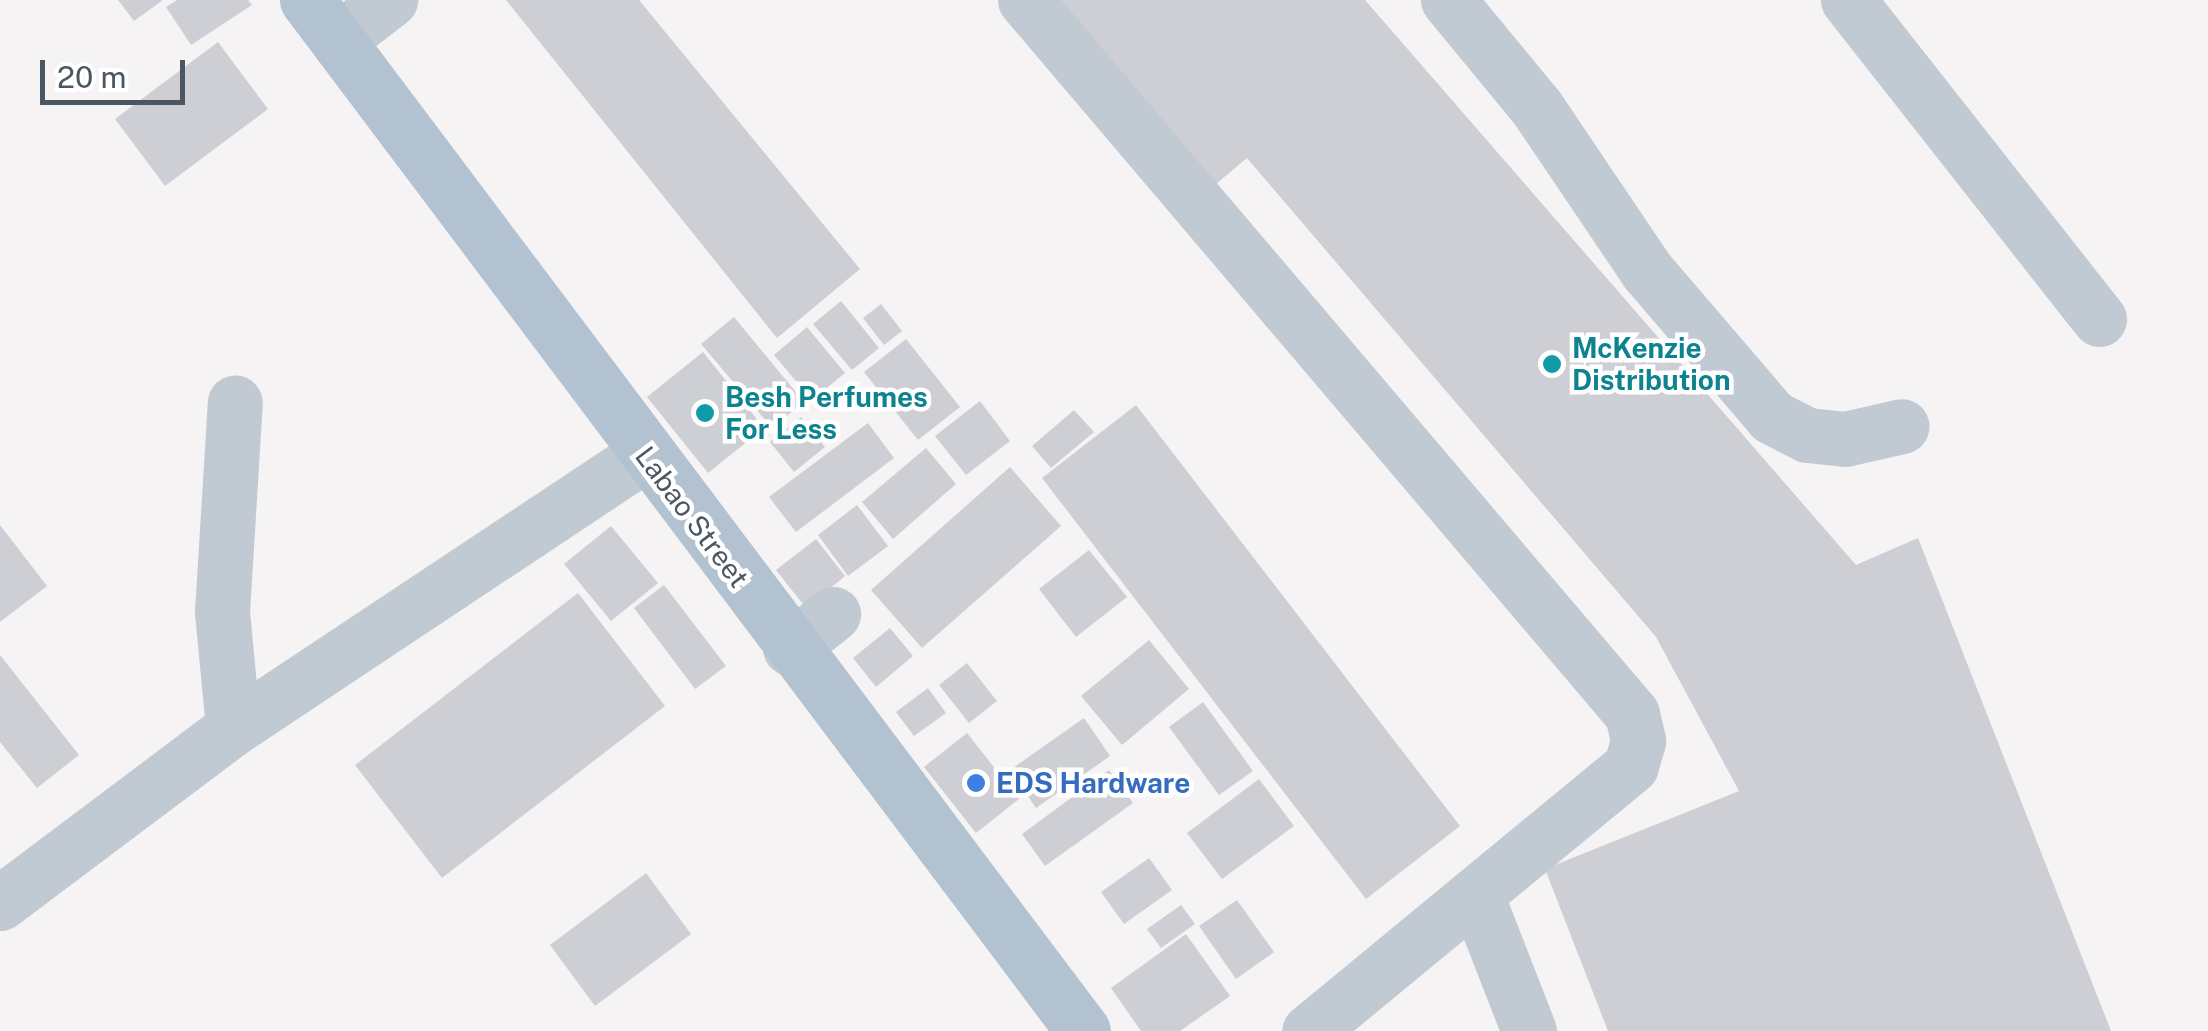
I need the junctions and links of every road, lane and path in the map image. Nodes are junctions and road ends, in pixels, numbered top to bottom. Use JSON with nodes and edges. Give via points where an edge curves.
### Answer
{"nodes":[{"id":1,"x":1025,"y":0,"type":"edge"},
{"id":2,"x":1448,"y":0,"type":"edge"},
{"id":3,"x":1848,"y":0,"type":"edge"},
{"id":4,"x":354,"y":11,"type":"edge"},
{"id":5,"x":2099,"y":319,"type":"dead end"},
{"id":6,"x":235,"y":402,"type":"dead end"},
{"id":7,"x":1902,"y":426,"type":"dead end"},
{"id":8,"x":645,"y":454,"type":"junction"},
{"id":9,"x":833,"y":614,"type":"dead end"},
{"id":10,"x":790,"y":648,"type":"junction"},
{"id":11,"x":233,"y":728,"type":"junction"},
{"id":12,"x":1476,"y":895,"type":"junction"},
{"id":13,"x":0,"y":904,"type":"edge"},
{"id":14,"x":1083,"y":1031,"type":"edge"},
{"id":15,"x":1309,"y":1031,"type":"edge"},
{"id":16,"x":1529,"y":1031,"type":"edge"}],
"edges":[{"from":1,"to":12,"type":"lane","via":[[1632,714],[1638,741],[1631,766]]},
{"from":2,"to":7,"type":"lane","via":[[1537,108],[1647,271],[1772,417],[1807,435],[1845,439]]},
{"from":3,"to":5,"type":"lane"},
{"from":4,"to":8,"type":"main road","name":"Labao Street"},
{"from":6,"to":11,"type":"lane","via":[[222,612]]},
{"from":8,"to":10,"type":"main road","name":"Labao Street"},
{"from":8,"to":11,"type":"lane"},
{"from":9,"to":10,"type":"lane"},
{"from":10,"to":14,"type":"main road","name":"Labao Street"},
{"from":11,"to":13,"type":"lane"},
{"from":12,"to":15,"type":"lane"},
{"from":12,"to":16,"type":"lane"}]}
